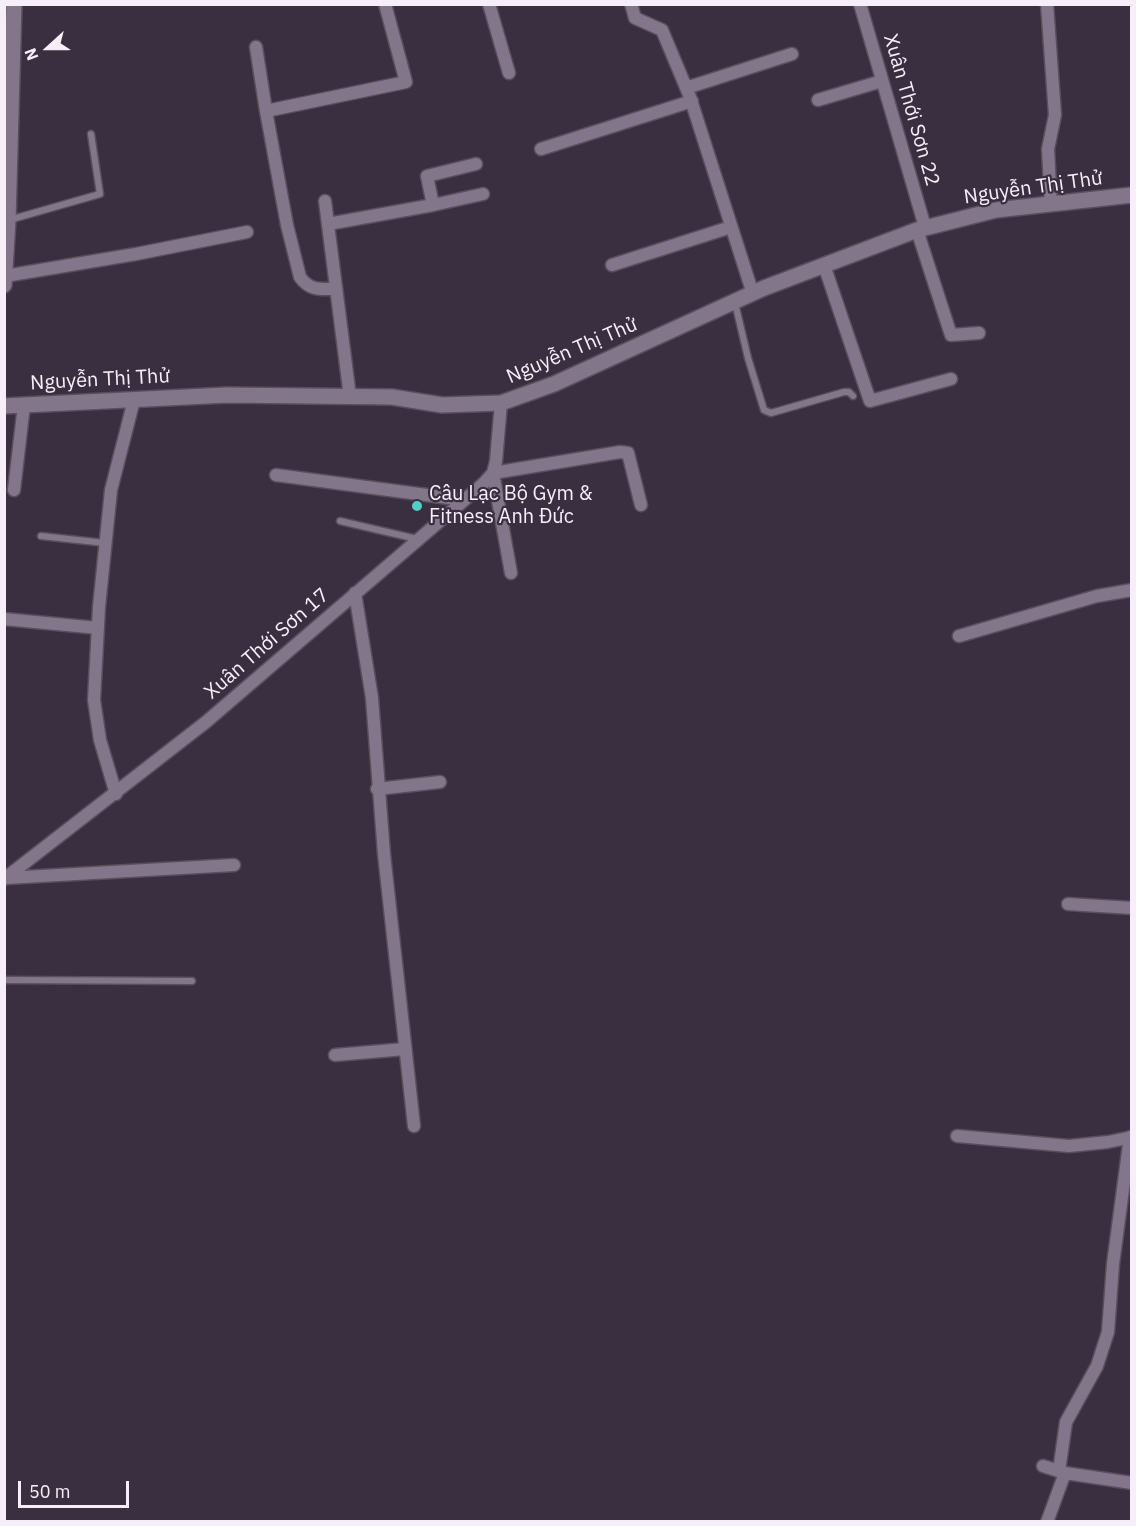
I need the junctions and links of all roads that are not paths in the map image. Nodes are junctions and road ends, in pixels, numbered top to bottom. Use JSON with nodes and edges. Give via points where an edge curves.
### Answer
{"nodes":[{"id":1,"x":14,"y":4,"type":"edge"},
{"id":2,"x":385,"y":4,"type":"edge"},
{"id":3,"x":489,"y":4,"type":"edge"},
{"id":4,"x":631,"y":4,"type":"edge"},
{"id":5,"x":860,"y":4,"type":"edge"},
{"id":6,"x":1047,"y":4,"type":"edge"},
{"id":7,"x":256,"y":47,"type":"dead end"},
{"id":8,"x":792,"y":54,"type":"dead end"},
{"id":9,"x":509,"y":73,"type":"dead end"},
{"id":10,"x":882,"y":81,"type":"junction"},
{"id":11,"x":686,"y":88,"type":"junction"},
{"id":12,"x":818,"y":100,"type":"dead end"},
{"id":13,"x":692,"y":101,"type":"junction"},
{"id":14,"x":266,"y":111,"type":"junction"},
{"id":15,"x":91,"y":134,"type":"dead end"},
{"id":16,"x":541,"y":149,"type":"dead end"},
{"id":17,"x":476,"y":164,"type":"dead end"},
{"id":18,"x":483,"y":194,"type":"dead end"},
{"id":19,"x":1131,"y":195,"type":"edge"},
{"id":20,"x":326,"y":201,"type":"dead end"},
{"id":21,"x":433,"y":205,"type":"junction"},
{"id":22,"x":1051,"y":205,"type":"junction"},
{"id":23,"x":9,"y":220,"type":"junction"},
{"id":24,"x":328,"y":224,"type":"junction"},
{"id":25,"x":732,"y":227,"type":"junction"},
{"id":26,"x":921,"y":228,"type":"junction"},
{"id":27,"x":247,"y":232,"type":"dead end"},
{"id":28,"x":612,"y":265,"type":"dead end"},
{"id":29,"x":824,"y":265,"type":"junction"},
{"id":30,"x":5,"y":276,"type":"edge"},
{"id":31,"x":4,"y":285,"type":"edge"},
{"id":32,"x":336,"y":289,"type":"junction"},
{"id":33,"x":753,"y":294,"type":"junction"},
{"id":34,"x":735,"y":302,"type":"junction"},
{"id":35,"x":980,"y":333,"type":"dead end"},
{"id":36,"x":951,"y":379,"type":"dead end"},
{"id":37,"x":853,"y":396,"type":"dead end"},
{"id":38,"x":350,"y":397,"type":"junction"},
{"id":39,"x":134,"y":400,"type":"junction"},
{"id":40,"x":501,"y":403,"type":"junction"},
{"id":41,"x":24,"y":405,"type":"junction"},
{"id":42,"x":4,"y":406,"type":"edge"},
{"id":43,"x":493,"y":473,"type":"junction"},
{"id":44,"x":276,"y":475,"type":"dead end"},
{"id":45,"x":14,"y":490,"type":"dead end"},
{"id":46,"x":464,"y":500,"type":"junction"},
{"id":47,"x":641,"y":505,"type":"dead end"},
{"id":48,"x":340,"y":521,"type":"dead end"},
{"id":49,"x":41,"y":536,"type":"dead end"},
{"id":50,"x":417,"y":539,"type":"junction"},
{"id":51,"x":105,"y":543,"type":"junction"},
{"id":52,"x":511,"y":573,"type":"dead end"},
{"id":53,"x":1131,"y":590,"type":"edge"},
{"id":54,"x":355,"y":593,"type":"junction"},
{"id":55,"x":4,"y":619,"type":"edge"},
{"id":56,"x":98,"y":628,"type":"junction"},
{"id":57,"x":959,"y":636,"type":"dead end"},
{"id":58,"x":440,"y":782,"type":"dead end"},
{"id":59,"x":377,"y":789,"type":"junction"},
{"id":60,"x":116,"y":794,"type":"junction"},
{"id":61,"x":234,"y":866,"type":"dead end"},
{"id":62,"x":5,"y":879,"type":"edge"},
{"id":63,"x":1068,"y":904,"type":"dead end"},
{"id":64,"x":1131,"y":908,"type":"edge"},
{"id":65,"x":4,"y":980,"type":"edge"},
{"id":66,"x":192,"y":981,"type":"dead end"},
{"id":67,"x":405,"y":1049,"type":"junction"},
{"id":68,"x":335,"y":1055,"type":"dead end"},
{"id":69,"x":414,"y":1126,"type":"dead end"},
{"id":70,"x":957,"y":1136,"type":"dead end"},
{"id":71,"x":1131,"y":1137,"type":"edge"},
{"id":72,"x":1042,"y":1466,"type":"dead end"},
{"id":73,"x":1062,"y":1472,"type":"junction"},
{"id":74,"x":1131,"y":1483,"type":"edge"},
{"id":75,"x":1047,"y":1521,"type":"edge"}],
"edges":[{"from":1,"to":23,"type":"street"},
{"from":2,"to":14,"type":"street","via":[[406,81]]},
{"from":3,"to":9,"type":"street"},
{"from":4,"to":11,"type":"street","via":[[635,18],[662,30]]},
{"from":5,"to":10,"type":"street","name":"Xuân Thới Sơn 22"},
{"from":6,"to":22,"type":"street","via":[[1055,115],[1048,149]]},
{"from":7,"to":14,"type":"street"},
{"from":8,"to":11,"type":"street"},
{"from":10,"to":12,"type":"street"},
{"from":10,"to":26,"type":"street","name":"Xuân Thới Sơn 22"},
{"from":11,"to":13,"type":"street"},
{"from":13,"to":16,"type":"street"},
{"from":13,"to":25,"type":"street"},
{"from":14,"to":32,"type":"street","via":[[300,277],[313,289]]},
{"from":15,"to":23,"type":"lane","via":[[100,194]]},
{"from":17,"to":21,"type":"street","via":[[427,176]]},
{"from":18,"to":21,"type":"street"},
{"from":19,"to":22,"type":"street","name":"Nguyễn Thị Thử"},
{"from":20,"to":24,"type":"street"},
{"from":21,"to":24,"type":"street"},
{"from":22,"to":26,"type":"street","name":"Nguyễn Thị Thử","via":[[996,210]]},
{"from":23,"to":30,"type":"street"},
{"from":24,"to":32,"type":"street"},
{"from":25,"to":28,"type":"street"},
{"from":25,"to":33,"type":"street"},
{"from":26,"to":29,"type":"street","name":"Nguyễn Thị Thử"},
{"from":26,"to":35,"type":"street","name":"Xuân Thới Sơn 22","via":[[951,335]]},
{"from":27,"to":30,"type":"street"},
{"from":29,"to":33,"type":"street","name":"Nguyễn Thị Thử"},
{"from":29,"to":36,"type":"street","via":[[870,401]]},
{"from":30,"to":31,"type":"street"},
{"from":32,"to":38,"type":"street"},
{"from":33,"to":34,"type":"street","name":"Nguyễn Thị Thử"},
{"from":34,"to":37,"type":"lane","via":[[764,410],[771,412],[844,392]]},
{"from":34,"to":40,"type":"street","name":"Nguyễn Thị Thử","via":[[554,384]]},
{"from":38,"to":39,"type":"street","name":"Nguyễn Thị Thử","via":[[227,395]]},
{"from":38,"to":40,"type":"street","name":"Nguyễn Thị Thử","via":[[442,405]]},
{"from":39,"to":41,"type":"street","name":"Nguyễn Thị Thử"},
{"from":39,"to":51,"type":"street","via":[[111,490]]},
{"from":40,"to":43,"type":"street"},
{"from":41,"to":42,"type":"street","name":"Nguyễn Thị Thử"},
{"from":41,"to":45,"type":"street"},
{"from":43,"to":46,"type":"street","name":"Xuân Thới Sơn 17"},
{"from":43,"to":47,"type":"street","via":[[628,453]]},
{"from":43,"to":52,"type":"street"},
{"from":44,"to":46,"type":"street"},
{"from":46,"to":50,"type":"street","name":"Xuân Thới Sơn 17"},
{"from":48,"to":50,"type":"lane"},
{"from":49,"to":51,"type":"lane"},
{"from":50,"to":54,"type":"street","name":"Xuân Thới Sơn 17"},
{"from":51,"to":56,"type":"street"},
{"from":53,"to":57,"type":"street"},
{"from":54,"to":59,"type":"street","via":[[372,698]]},
{"from":54,"to":60,"type":"street","name":"Xuân Thới Sơn 17"},
{"from":55,"to":56,"type":"street"},
{"from":56,"to":60,"type":"street","via":[[94,700],[100,740]]},
{"from":58,"to":59,"type":"street"},
{"from":59,"to":67,"type":"street"},
{"from":60,"to":62,"type":"street","name":"Xuân Thới Sơn 17"},
{"from":61,"to":62,"type":"street"},
{"from":63,"to":64,"type":"street"},
{"from":65,"to":66,"type":"lane"},
{"from":67,"to":68,"type":"street"},
{"from":67,"to":69,"type":"street"},
{"from":70,"to":71,"type":"street","via":[[1069,1146]]},
{"from":71,"to":73,"type":"street","via":[[1108,1332],[1097,1366],[1066,1422]]},
{"from":72,"to":73,"type":"street"},
{"from":73,"to":74,"type":"street"},
{"from":73,"to":75,"type":"street"}]}
